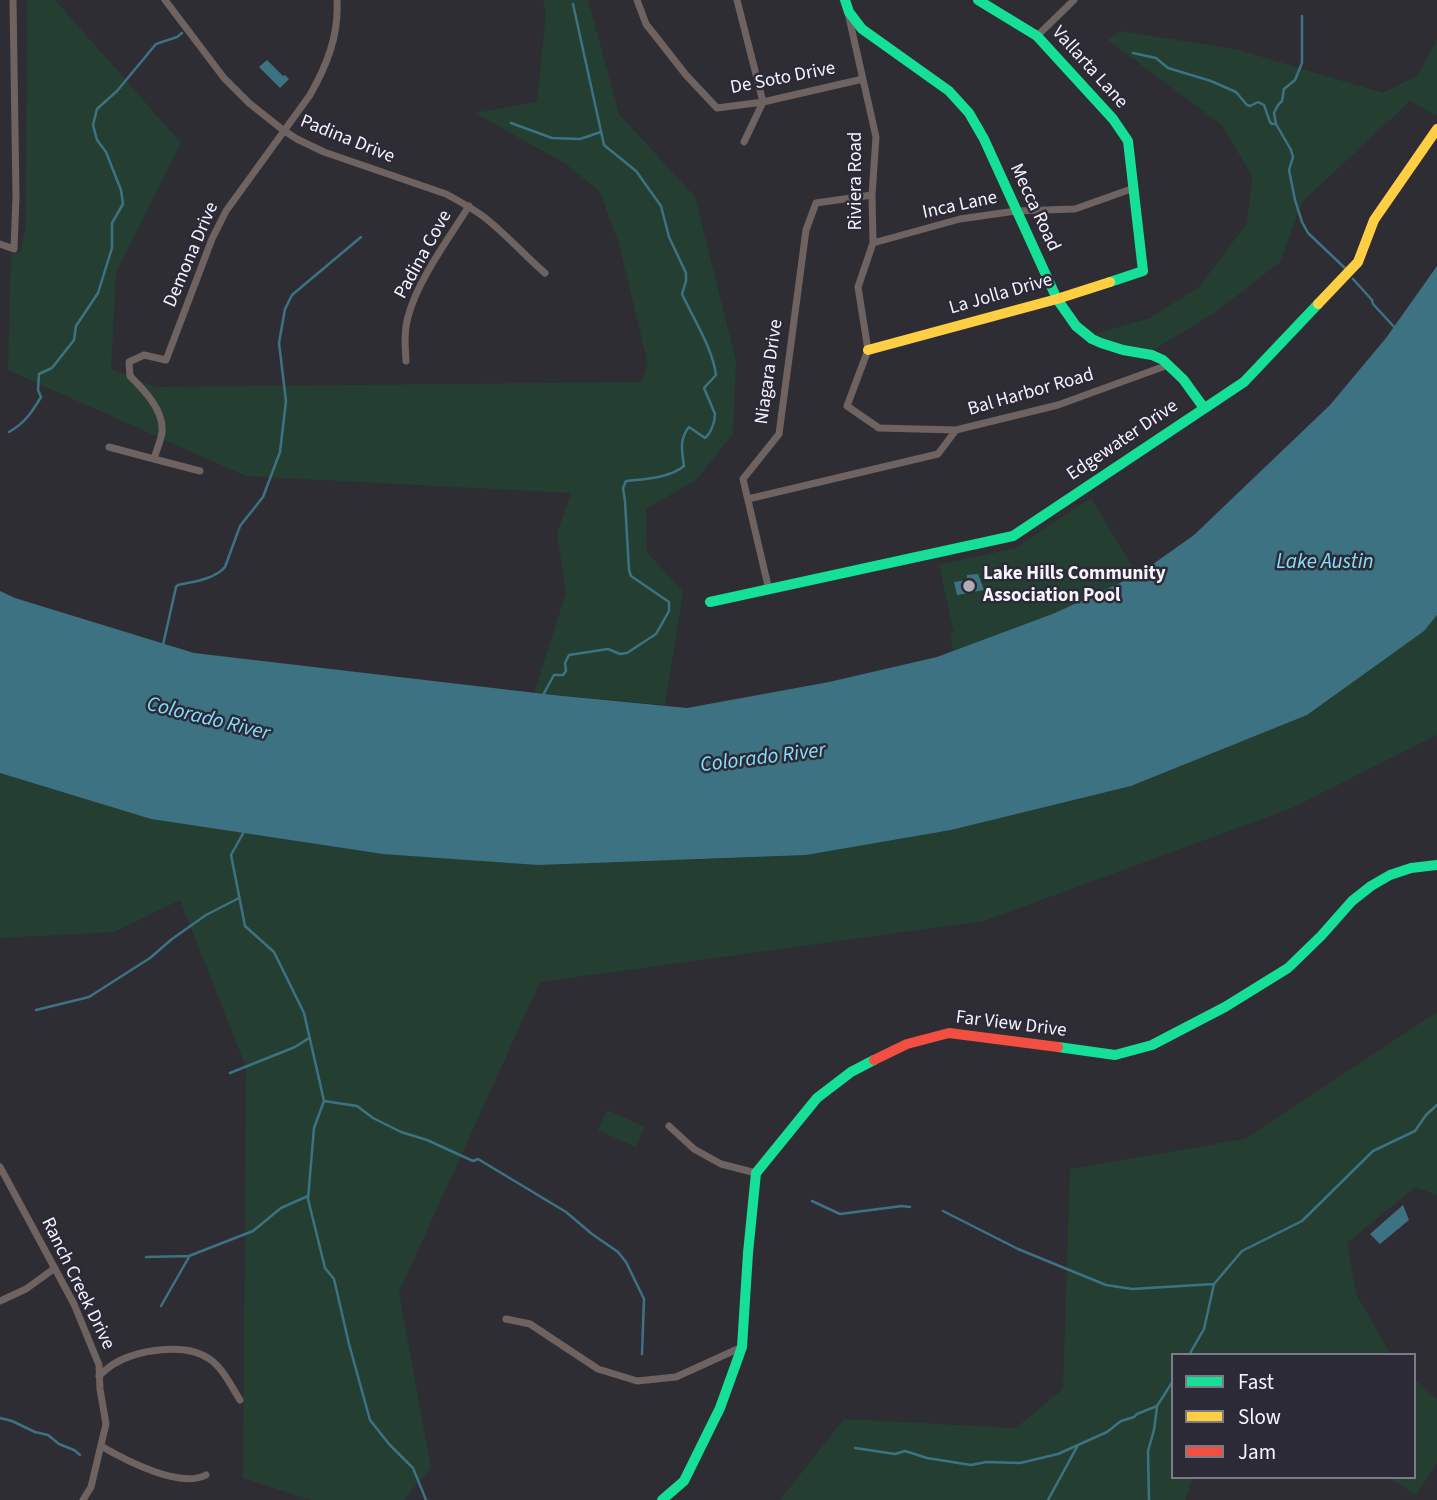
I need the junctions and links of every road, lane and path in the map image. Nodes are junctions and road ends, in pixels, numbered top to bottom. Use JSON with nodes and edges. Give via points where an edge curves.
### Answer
{"nodes":[{"id":1,"x":13,"y":0,"type":"edge"},
{"id":2,"x":165,"y":0,"type":"edge"},
{"id":3,"x":337,"y":0,"type":"edge"},
{"id":4,"x":637,"y":0,"type":"edge"},
{"id":5,"x":737,"y":0,"type":"edge"},
{"id":6,"x":978,"y":0,"type":"edge"},
{"id":7,"x":1074,"y":0,"type":"edge"},
{"id":8,"x":846,"y":3,"type":"edge"},
{"id":9,"x":1037,"y":36,"type":"junction"},
{"id":10,"x":863,"y":79,"type":"junction"},
{"id":11,"x":763,"y":102,"type":"junction"},
{"id":12,"x":1437,"y":129,"type":"edge"},
{"id":13,"x":283,"y":130,"type":"junction"},
{"id":14,"x":744,"y":142,"type":"dead end"},
{"id":15,"x":1134,"y":188,"type":"junction"},
{"id":16,"x":872,"y":195,"type":"junction"},
{"id":17,"x":469,"y":206,"type":"junction"},
{"id":18,"x":1016,"y":211,"type":"junction"},
{"id":19,"x":873,"y":243,"type":"junction"},
{"id":20,"x":0,"y":244,"type":"edge"},
{"id":21,"x":1143,"y":271,"type":"joint"},
{"id":22,"x":545,"y":273,"type":"dead end"},
{"id":23,"x":1057,"y":299,"type":"junction"},
{"id":24,"x":868,"y":350,"type":"junction"},
{"id":25,"x":406,"y":361,"type":"dead end"},
{"id":26,"x":1168,"y":365,"type":"junction"},
{"id":27,"x":1204,"y":408,"type":"junction"},
{"id":28,"x":956,"y":430,"type":"junction"},
{"id":29,"x":109,"y":447,"type":"dead end"},
{"id":30,"x":154,"y":459,"type":"junction"},
{"id":31,"x":200,"y":471,"type":"dead end"},
{"id":32,"x":748,"y":499,"type":"junction"},
{"id":33,"x":769,"y":590,"type":"junction"},
{"id":34,"x":710,"y":602,"type":"dead end"},
{"id":35,"x":1437,"y":865,"type":"edge"},
{"id":36,"x":669,"y":1126,"type":"dead end"},
{"id":37,"x":0,"y":1167,"type":"edge"},
{"id":38,"x":756,"y":1173,"type":"junction"},
{"id":39,"x":55,"y":1268,"type":"junction"},
{"id":40,"x":0,"y":1301,"type":"edge"},
{"id":41,"x":506,"y":1320,"type":"dead end"},
{"id":42,"x":743,"y":1347,"type":"junction"},
{"id":43,"x":100,"y":1376,"type":"junction"},
{"id":44,"x":240,"y":1400,"type":"dead end"},
{"id":45,"x":101,"y":1446,"type":"junction"},
{"id":46,"x":206,"y":1475,"type":"dead end"},
{"id":47,"x":83,"y":1500,"type":"edge"},
{"id":48,"x":662,"y":1500,"type":"edge"}],
"edges":[{"from":1,"to":20,"type":"street","via":[[14,250]]},
{"from":2,"to":13,"type":"street","name":"Padina Drive","via":[[224,78]]},
{"from":3,"to":13,"type":"street","name":"Demona Drive","via":[[336,29],[326,65]]},
{"from":4,"to":11,"type":"street","name":"De Soto Drive","via":[[646,24],[685,75],[718,108]]},
{"from":5,"to":11,"type":"street"},
{"from":6,"to":9,"type":"street","name":"Vallarta Lane"},
{"from":7,"to":9,"type":"street"},
{"from":8,"to":10,"type":"street","name":"Riviera Road"},
{"from":8,"to":18,"type":"street","name":"Mecca Road","via":[[854,19],[873,37],[959,101],[977,126]]},
{"from":9,"to":15,"type":"street","name":"Vallarta Lane","via":[[1128,141]]},
{"from":10,"to":11,"type":"street","name":"De Soto Drive"},
{"from":10,"to":16,"type":"street","name":"Riviera Road","via":[[876,137]]},
{"from":11,"to":14,"type":"street"},
{"from":12,"to":27,"type":"street","name":"Edgewater Drive","via":[[1374,220],[1359,262],[1244,382]]},
{"from":13,"to":17,"type":"street","name":"Padina Drive","via":[[324,152]]},
{"from":13,"to":30,"type":"street","name":"Demona Drive","via":[[226,211],[166,360],[144,355],[129,362],[130,376],[159,412],[162,432]]},
{"from":15,"to":18,"type":"street","name":"Inca Lane","via":[[1075,209]]},
{"from":15,"to":21,"type":"street","name":"Vallarta Lane"},
{"from":16,"to":19,"type":"street","name":"Riviera Road"},
{"from":16,"to":32,"type":"street","name":"Niagara Drive","via":[[816,202],[806,230],[779,433],[743,479]]},
{"from":17,"to":22,"type":"street","name":"Padina Drive"},
{"from":17,"to":25,"type":"street","name":"Padina Cove","via":[[412,303],[405,334]]},
{"from":18,"to":19,"type":"street","name":"Inca Lane","via":[[960,219]]},
{"from":18,"to":23,"type":"street","name":"Mecca Road"},
{"from":19,"to":24,"type":"street","name":"Riviera Road","via":[[858,287]]},
{"from":21,"to":23,"type":"street","name":"La Jolla Drive"},
{"from":23,"to":24,"type":"street","name":"La Jolla Drive"},
{"from":23,"to":26,"type":"street","name":"Mecca Road","via":[[1068,318],[1089,337],[1157,357]]},
{"from":24,"to":28,"type":"street","name":"Riviera Road","via":[[848,406],[879,428]]},
{"from":26,"to":27,"type":"street","name":"Mecca Road"},
{"from":26,"to":28,"type":"street","name":"Bal Harbor Road","via":[[1058,405]]},
{"from":27,"to":33,"type":"street","name":"Edgewater Drive","via":[[1013,536]]},
{"from":28,"to":32,"type":"street","name":"Bal Harbor Road","via":[[938,454]]},
{"from":29,"to":30,"type":"street"},
{"from":30,"to":31,"type":"street"},
{"from":32,"to":33,"type":"street","name":"Niagara Drive"},
{"from":33,"to":34,"type":"street","name":"Edgewater Drive"},
{"from":35,"to":38,"type":"street","name":"Far View Drive","via":[[1411,868],[1371,886],[1288,968],[1152,1045],[1115,1055],[949,1033],[908,1044],[851,1072],[817,1098]]},
{"from":36,"to":38,"type":"street","via":[[694,1149],[721,1164]]},
{"from":37,"to":39,"type":"street","name":"Ranch Creek Drive"},
{"from":38,"to":42,"type":"street"},
{"from":39,"to":40,"type":"street"},
{"from":39,"to":43,"type":"street","name":"Ranch Creek Drive","via":[[74,1304]]},
{"from":41,"to":42,"type":"street","via":[[530,1324],[598,1369],[637,1381],[676,1377]]},
{"from":42,"to":48,"type":"street","via":[[720,1408],[684,1481]]},
{"from":43,"to":44,"type":"street","via":[[113,1364],[142,1354],[190,1351],[214,1362]]},
{"from":43,"to":45,"type":"street","name":"Ranch Creek Drive","via":[[106,1424]]},
{"from":45,"to":46,"type":"street","via":[[124,1460],[182,1480]]},
{"from":45,"to":47,"type":"street","name":"Ranch Creek Drive","via":[[92,1487]]}]}
